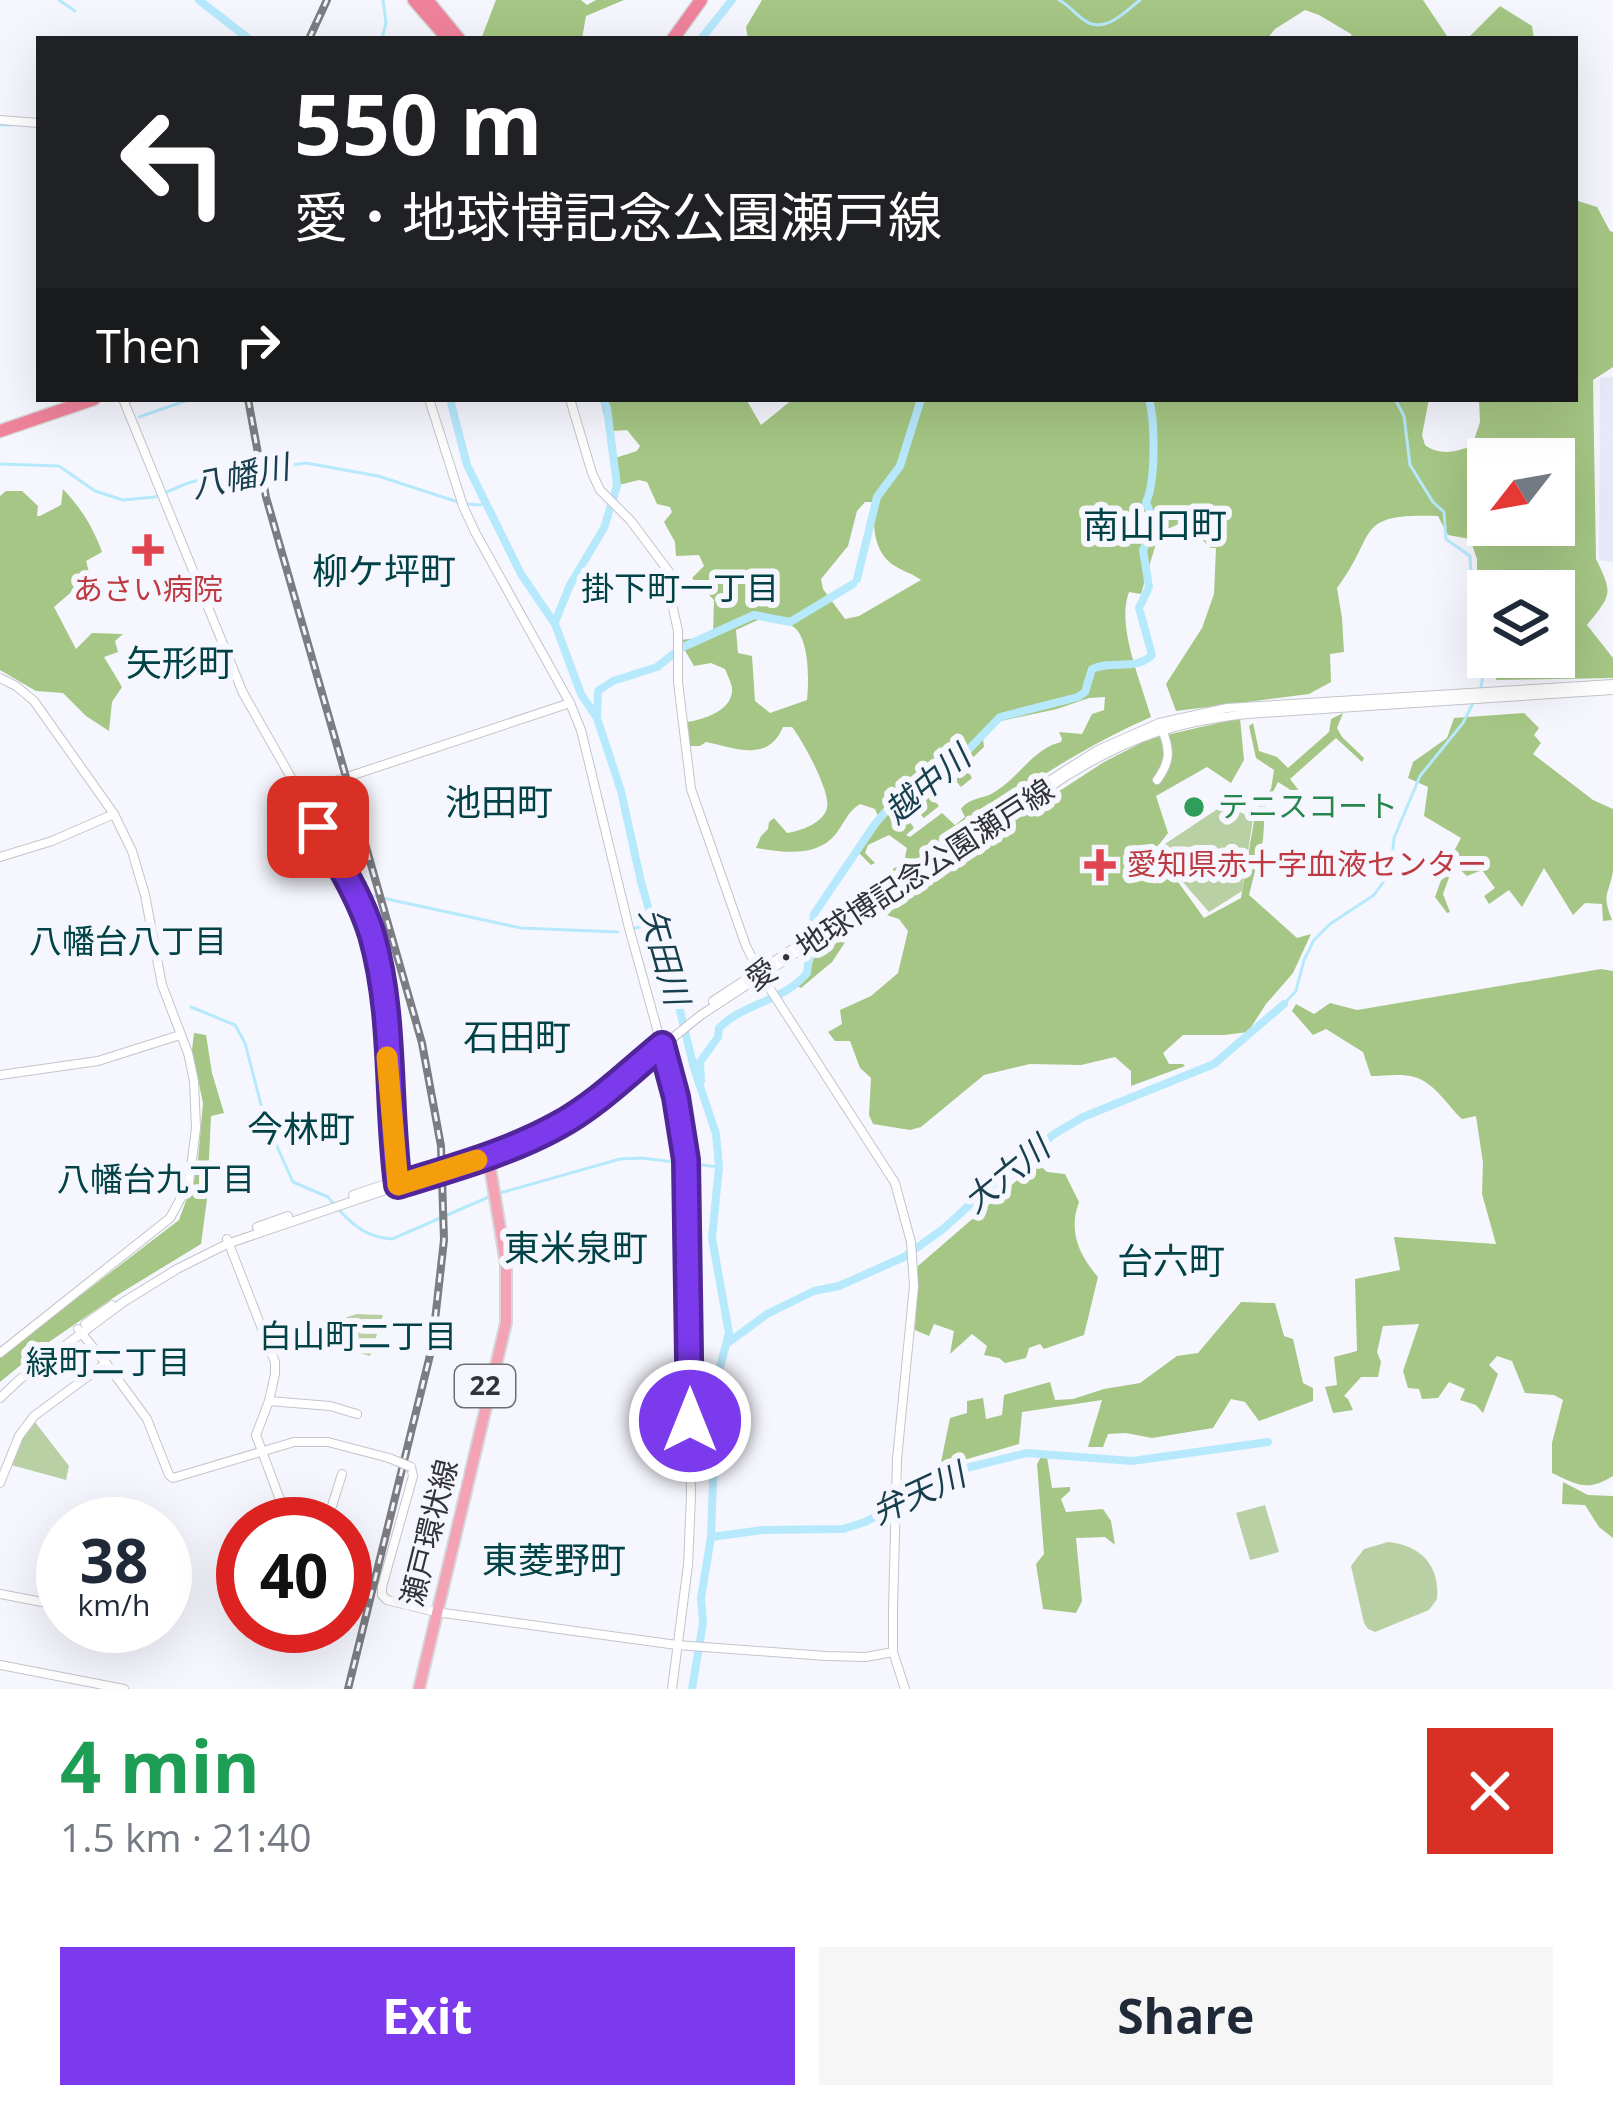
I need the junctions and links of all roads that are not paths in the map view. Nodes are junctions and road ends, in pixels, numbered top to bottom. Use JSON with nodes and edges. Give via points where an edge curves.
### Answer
{"nodes":[{"id":1,"x":414,"y":0,"type":"edge"},
{"id":2,"x":427,"y":0,"type":"edge"},
{"id":3,"x":701,"y":0,"type":"edge"},
{"id":4,"x":445,"y":36,"type":"edge"},
{"id":5,"x":456,"y":36,"type":"edge"},
{"id":6,"x":675,"y":36,"type":"edge"},
{"id":7,"x":0,"y":120,"type":"edge"},
{"id":8,"x":36,"y":123,"type":"edge"},
{"id":9,"x":85,"y":402,"type":"edge"},
{"id":10,"x":124,"y":402,"type":"edge"},
{"id":11,"x":430,"y":402,"type":"edge"},
{"id":12,"x":571,"y":402,"type":"edge"},
{"id":13,"x":0,"y":431,"type":"edge"},
{"id":14,"x":0,"y":678,"type":"edge"},
{"id":15,"x":1613,"y":687,"type":"edge"},
{"id":16,"x":1412,"y":700,"type":"junction"},
{"id":17,"x":570,"y":703,"type":"junction"},
{"id":18,"x":1162,"y":729,"type":"junction"},
{"id":19,"x":1157,"y":780,"type":"dead end"},
{"id":20,"x":299,"y":793,"type":"junction"},
{"id":21,"x":113,"y":814,"type":"junction"},
{"id":22,"x":0,"y":857,"type":"edge"},
{"id":23,"x":822,"y":933,"type":"junction"},
{"id":24,"x":759,"y":972,"type":"junction"},
{"id":25,"x":180,"y":1035,"type":"junction"},
{"id":26,"x":662,"y":1041,"type":"junction"},
{"id":27,"x":0,"y":1075,"type":"edge"},
{"id":28,"x":485,"y":1155,"type":"junction"},
{"id":29,"x":398,"y":1182,"type":"junction"},
{"id":30,"x":227,"y":1241,"type":"junction"},
{"id":31,"x":80,"y":1331,"type":"junction"},
{"id":32,"x":0,"y":1353,"type":"edge"},
{"id":33,"x":106,"y":1364,"type":"junction"},
{"id":34,"x":0,"y":1394,"type":"edge"},
{"id":35,"x":268,"y":1401,"type":"junction"},
{"id":36,"x":357,"y":1414,"type":"dead end"},
{"id":37,"x":262,"y":1451,"type":"junction"},
{"id":38,"x":342,"y":1474,"type":"dead end"},
{"id":39,"x":0,"y":1483,"type":"edge"},
{"id":40,"x":279,"y":1497,"type":"edge"},
{"id":41,"x":335,"y":1497,"type":"edge"},
{"id":42,"x":0,"y":1594,"type":"edge"},
{"id":43,"x":36,"y":1601,"type":"edge"},
{"id":44,"x":434,"y":1611,"type":"junction"},
{"id":45,"x":679,"y":1645,"type":"junction"},
{"id":46,"x":893,"y":1652,"type":"junction"},
{"id":47,"x":0,"y":1665,"type":"edge"},
{"id":48,"x":124,"y":1689,"type":"edge"},
{"id":49,"x":415,"y":1689,"type":"edge"},
{"id":50,"x":672,"y":1689,"type":"edge"},
{"id":51,"x":905,"y":1689,"type":"edge"}],
"edges":[{"from":1,"to":4,"type":"highway"},
{"from":2,"to":5,"type":"highway"},
{"from":3,"to":6,"type":"highway"},
{"from":7,"to":8,"type":"street"},
{"from":9,"to":13,"type":"highway"},
{"from":10,"to":20,"type":"street","via":[[243,693]]},
{"from":11,"to":17,"type":"street","via":[[462,502]]},
{"from":12,"to":24,"type":"street","via":[[600,490],[675,584],[691,789]]},
{"from":14,"to":21,"type":"street","via":[[34,700]]},
{"from":15,"to":16,"type":"street","name":"愛・地球博記念公園瀬戸線"},
{"from":16,"to":18,"type":"street","name":"愛・地球博記念公園瀬戸線"},
{"from":16,"to":23,"type":"street","name":"愛・地球博記念公園瀬戸線","via":[[1227,708],[1160,723],[1066,770]]},
{"from":17,"to":20,"type":"street"},
{"from":17,"to":26,"type":"street"},
{"from":18,"to":19,"type":"street","via":[[1170,757]]},
{"from":18,"to":23,"type":"street","name":"愛・地球博記念公園瀬戸線","via":[[1085,765]]},
{"from":20,"to":29,"type":"street","via":[[371,932]]},
{"from":21,"to":22,"type":"street"},
{"from":21,"to":25,"type":"street","via":[[137,863],[158,972]]},
{"from":23,"to":24,"type":"street","name":"愛・地球博記念公園瀬戸線"},
{"from":24,"to":26,"type":"street","name":"愛・地球博記念公園瀬戸線"},
{"from":24,"to":46,"type":"street","via":[[895,1183],[910,1245]]},
{"from":25,"to":27,"type":"street","via":[[98,1061]]},
{"from":25,"to":32,"type":"street","via":[[196,1104],[181,1201],[159,1228]]},
{"from":26,"to":28,"type":"street","name":"愛・地球博記念公園瀬戸線","via":[[574,1109]]},
{"from":26,"to":45,"type":"street","via":[[687,1162],[691,1496]]},
{"from":28,"to":29,"type":"street","name":"愛・地球博記念公園瀬戸線"},
{"from":28,"to":44,"type":"main road","name":"瀬戸環状線","number":"22","via":[[506,1264],[506,1324]]},
{"from":29,"to":30,"type":"street","name":"愛・地球博記念公園瀬戸線"},
{"from":30,"to":31,"type":"street","name":"愛・地球博記念公園瀬戸線"},
{"from":30,"to":35,"type":"street","via":[[275,1362]]},
{"from":31,"to":33,"type":"street"},
{"from":31,"to":34,"type":"street","name":"愛・地球博記念公園瀬戸線"},
{"from":33,"to":37,"type":"street","via":[[147,1419],[171,1477]]},
{"from":33,"to":39,"type":"street","via":[[34,1416]]},
{"from":35,"to":36,"type":"street"},
{"from":35,"to":37,"type":"street","via":[[256,1435]]},
{"from":37,"to":40,"type":"street"},
{"from":37,"to":44,"type":"street","bridge":true,"via":[[317,1442],[411,1467],[382,1592]]},
{"from":38,"to":41,"type":"street"},
{"from":42,"to":43,"type":"street"},
{"from":44,"to":45,"type":"street"},
{"from":44,"to":49,"type":"main road","name":"瀬戸環状線","number":"22"},
{"from":45,"to":46,"type":"street"},
{"from":45,"to":50,"type":"street"},
{"from":46,"to":51,"type":"street"},
{"from":47,"to":48,"type":"street"}]}
